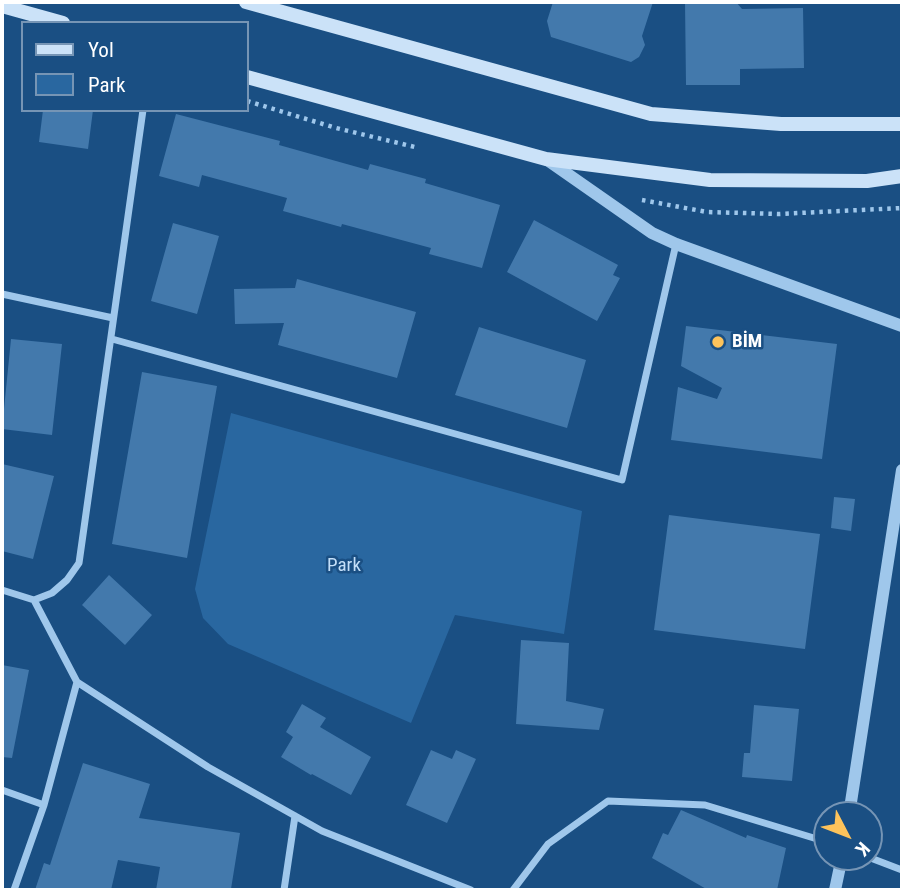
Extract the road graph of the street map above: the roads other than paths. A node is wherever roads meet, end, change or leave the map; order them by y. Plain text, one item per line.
1 (246, 2) edge
2 (2, 6) edge
3 (56, 21) edge
4 (248, 77) edge
5 (143, 112) edge
6 (902, 124) edge
7 (546, 159) junction
8 (902, 176) edge
9 (676, 244) junction
10 (2, 294) edge
11 (113, 318) junction
12 (902, 326) edge
13 (112, 339) junction
14 (902, 470) edge
15 (2, 590) edge
16 (34, 600) junction
17 (77, 682) junction
18 (2, 790) edge
19 (851, 801) edge
20 (44, 805) junction
21 (295, 816) junction
22 (813, 838) edge
23 (883, 863) edge
24 (902, 870) edge
25 (839, 871) edge
26 (14, 890) edge
27 (284, 890) edge
28 (471, 890) edge
29 (513, 890) edge
30 (835, 890) edge

1 - 6 main road
2 - 3 main road
4 - 7 main road
5 - 11 street
7 - 8 main road
7 - 9 street
9 - 12 street
9 - 13 street
10 - 11 street
11 - 13 street
13 - 16 street
14 - 19 street
15 - 16 street
16 - 17 street
17 - 20 street
17 - 21 street
18 - 20 street
20 - 26 street
21 - 27 street
21 - 28 street
22 - 29 street
23 - 24 street
25 - 30 street

